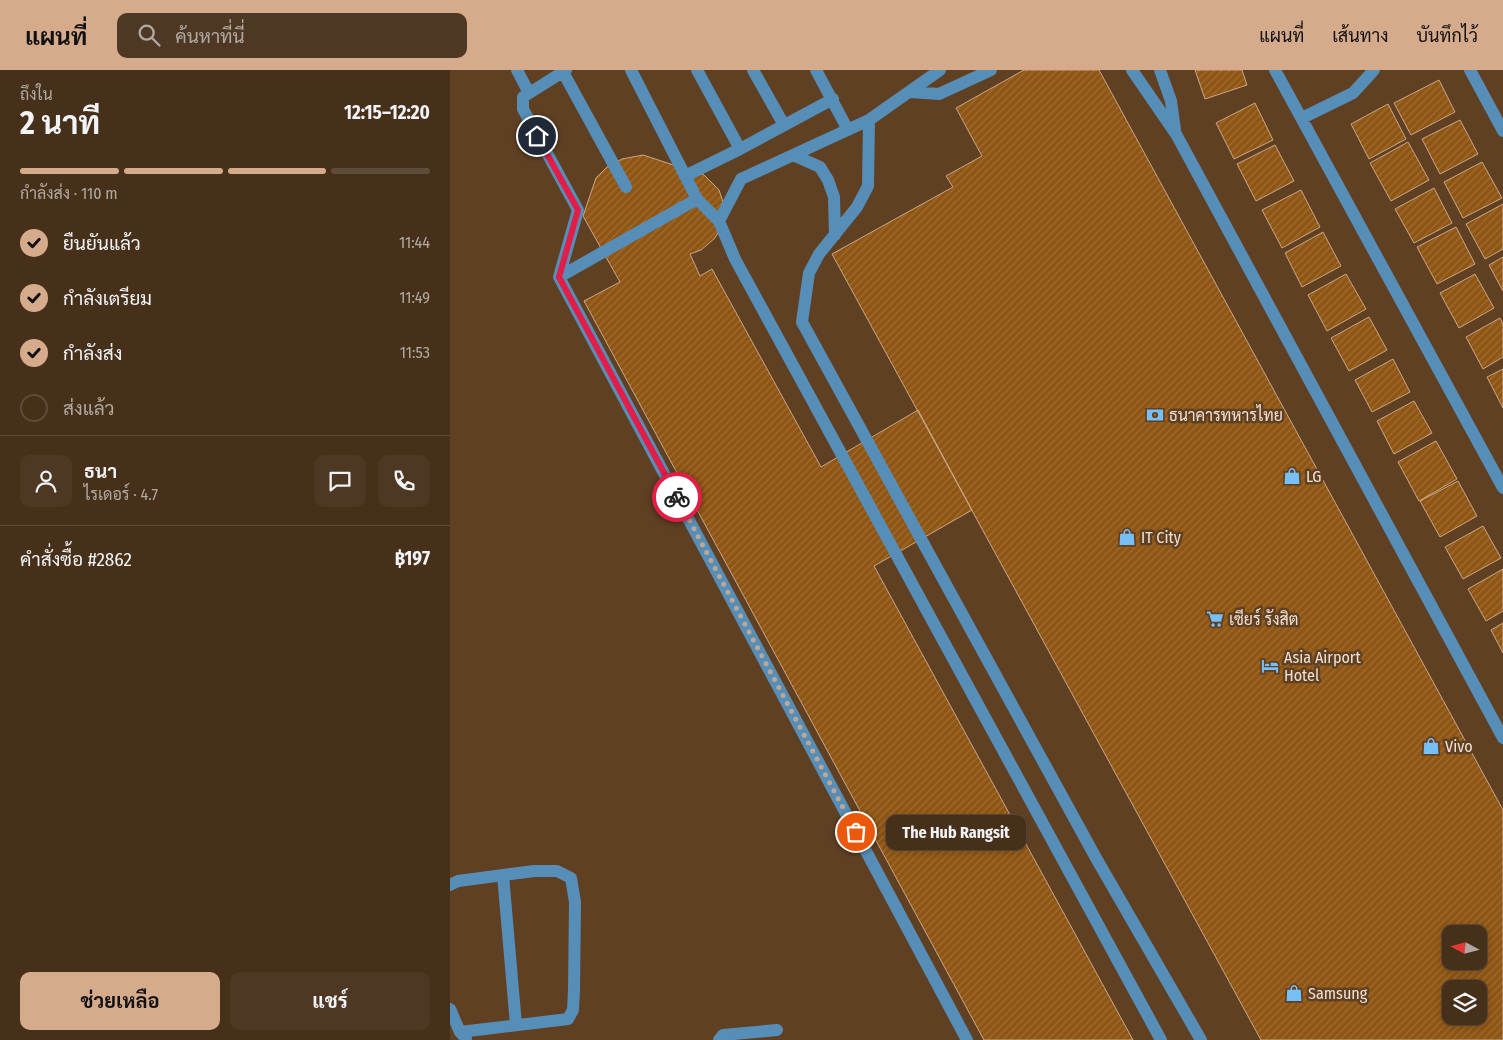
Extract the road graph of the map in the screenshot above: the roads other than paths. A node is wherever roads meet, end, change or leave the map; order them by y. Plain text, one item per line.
1 (516, 70) edge
2 (631, 70) edge
3 (696, 70) edge
4 (753, 70) edge
5 (816, 70) edge
6 (940, 70) edge
7 (991, 70) edge
8 (1132, 70) edge
9 (1160, 70) edge
10 (1275, 70) edge
11 (1374, 70) edge
12 (1470, 70) edge
13 (564, 71) edge
14 (910, 92) junction
15 (529, 93) junction
16 (833, 99) junction
17 (1302, 118) junction
18 (869, 120) junction
19 (784, 125) junction
20 (848, 130) junction
21 (1503, 131) edge
22 (1176, 134) junction
23 (740, 149) junction
24 (793, 155) junction
25 (685, 176) junction
26 (626, 188) dead end
27 (697, 199) junction
28 (719, 221) junction
29 (835, 235) junction
30 (559, 277) junction
31 (1503, 488) edge
32 (1503, 738) edge
33 (503, 875) junction
34 (450, 885) edge
35 (450, 1008) edge
36 (516, 1025) junction
37 (777, 1030) dead end
38 (464, 1036) edge
39 (719, 1040) edge
40 (967, 1040) edge
41 (1161, 1040) edge
42 (1201, 1040) edge

1 - 15 street
2 - 25 street
3 - 23 street
4 - 19 street
5 - 16 street
6 - 14 street
7 - 14 street
8 - 22 street
9 - 22 street
10 - 17 street
11 - 17 street
12 - 21 street
13 - 15 street
13 - 26 street
14 - 18 street
15 - 30 street
16 - 19 street
16 - 20 street
17 - 31 street
18 - 20 street
18 - 29 street
19 - 23 street
20 - 24 street
22 - 32 street
23 - 25 street
24 - 28 street
24 - 29 street
25 - 27 street
27 - 28 street
27 - 30 street
28 - 41 street
29 - 42 street
30 - 40 street
33 - 34 street
33 - 36 street
33 - 36 street
35 - 38 street
36 - 38 street
37 - 39 street

